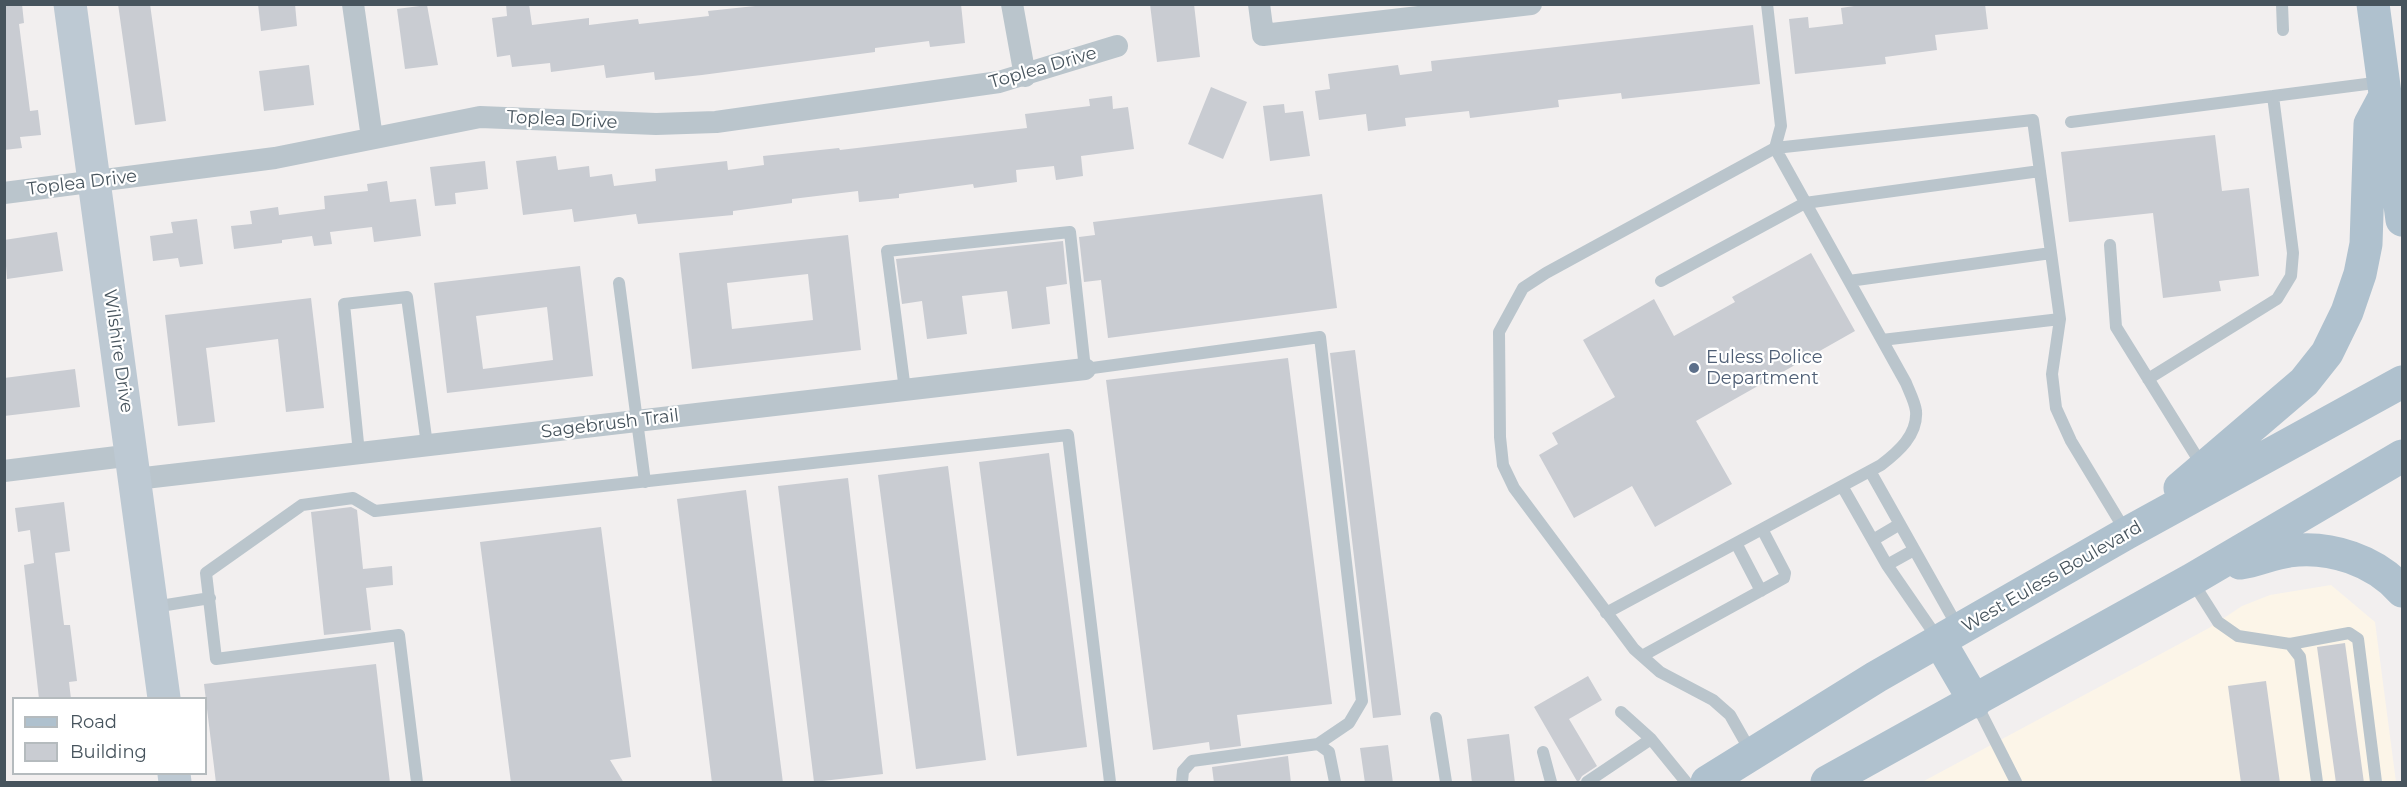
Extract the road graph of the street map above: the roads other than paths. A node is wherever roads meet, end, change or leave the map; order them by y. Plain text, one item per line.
1 (70, 4) edge
2 (353, 4) edge
3 (1012, 4) edge
4 (1259, 4) edge
5 (1767, 4) edge
6 (2282, 4) edge
7 (2373, 4) edge
8 (1522, 5) edge
9 (2283, 30) dead end
10 (1117, 46) dead end
11 (1025, 76) junction
12 (2387, 85) edge
13 (2273, 96) junction
14 (2071, 122) dead end
15 (372, 138) junction
16 (1775, 148) junction
17 (2040, 171) junction
18 (95, 182) junction
19 (4, 193) edge
20 (1805, 203) junction
21 (2403, 220) edge
22 (2110, 245) dead end
23 (2051, 253) junction
24 (1849, 280) junction
25 (1661, 281) dead end
26 (619, 284) dead end
27 (2060, 319) junction
28 (1882, 340) junction
29 (1085, 369) junction
30 (2148, 379) junction
31 (2403, 382) edge
32 (905, 390) junction
33 (636, 421) junction
34 (427, 445) junction
35 (359, 453) junction
36 (2403, 456) edge
37 (134, 467) junction
38 (2204, 468) junction
39 (4, 471) edge
40 (1870, 471) junction
41 (645, 482) junction
42 (1842, 486) junction
43 (1900, 524) junction
44 (1762, 529) junction
45 (2127, 533) junction
46 (1873, 540) junction
47 (1736, 543) junction
48 (1914, 550) junction
49 (1887, 566) junction
50 (2204, 572) junction
51 (1761, 591) junction
52 (2403, 591) edge
53 (210, 598) junction
54 (152, 607) junction
55 (1606, 613) junction
56 (1950, 636) junction
57 (2290, 644) junction
58 (1642, 656) junction
59 (164, 697) edge
60 (1975, 702) junction
61 (1621, 712) dead end
62 (1436, 718) dead end
63 (1651, 740) junction
64 (1318, 744) junction
65 (1543, 752) dead end
66 (1752, 754) junction
67 (417, 783) edge
68 (1110, 783) edge
69 (1182, 783) edge
70 (1335, 783) edge
71 (1446, 783) edge
72 (1551, 783) edge
73 (1587, 783) edge
74 (1686, 783) edge
75 (1707, 783) edge
76 (1827, 783) edge
77 (2016, 783) edge
78 (2317, 783) edge
79 (2376, 783) edge

1 - 18 street, Wilshire Drive
2 - 15 street
3 - 11 street
4 - 8 street
5 - 16 lane
6 - 9 lane
7 - 12 main road
10 - 11 street, Toplea Drive
11 - 15 street, Toplea Drive
12 - 13 lane
12 - 21 main road
12 - 38 main road
13 - 14 lane
13 - 30 lane
15 - 18 street, Toplea Drive
16 - 17 lane
16 - 20 lane
16 - 55 lane
17 - 20 lane
17 - 23 lane
18 - 19 street, Toplea Drive
18 - 37 street, Wilshire Drive
20 - 24 lane
20 - 25 lane
22 - 30 lane
23 - 24 lane
23 - 27 lane
24 - 28 lane
26 - 33 lane
27 - 28 lane
27 - 45 lane
28 - 40 lane
29 - 32 street, Sagebrush Trail
29 - 32 lane
29 - 64 lane
30 - 38 lane
31 - 45 main road, West Euless Boulevard
32 - 33 street, Sagebrush Trail
33 - 34 street, Sagebrush Trail
33 - 41 lane
34 - 35 street, Sagebrush Trail
34 - 35 lane
35 - 37 street, Sagebrush Trail
36 - 50 main road
37 - 39 street, Sagebrush Trail
37 - 54 street, Wilshire Drive
38 - 45 main road
40 - 42 lane
40 - 43 lane
41 - 53 lane
41 - 68 lane
42 - 44 lane
42 - 46 lane
43 - 46 lane
43 - 48 lane
44 - 47 lane
44 - 51 lane
45 - 56 main road, West Euless Boulevard
46 - 49 lane
47 - 51 lane
47 - 55 lane
48 - 49 lane
48 - 56 lane
49 - 56 lane
50 - 52 main road
50 - 57 lane
50 - 60 main road
51 - 58 lane
53 - 54 lane
53 - 67 lane
54 - 59 street, Wilshire Drive
55 - 58 lane
56 - 60 main road
56 - 66 main road, West Euless Boulevard
57 - 78 lane
57 - 79 lane
58 - 66 lane
60 - 76 main road
60 - 77 lane
61 - 63 lane
62 - 71 lane
63 - 73 lane
63 - 74 lane
64 - 69 lane
64 - 70 lane
65 - 72 lane
66 - 75 main road, West Euless Boulevard

